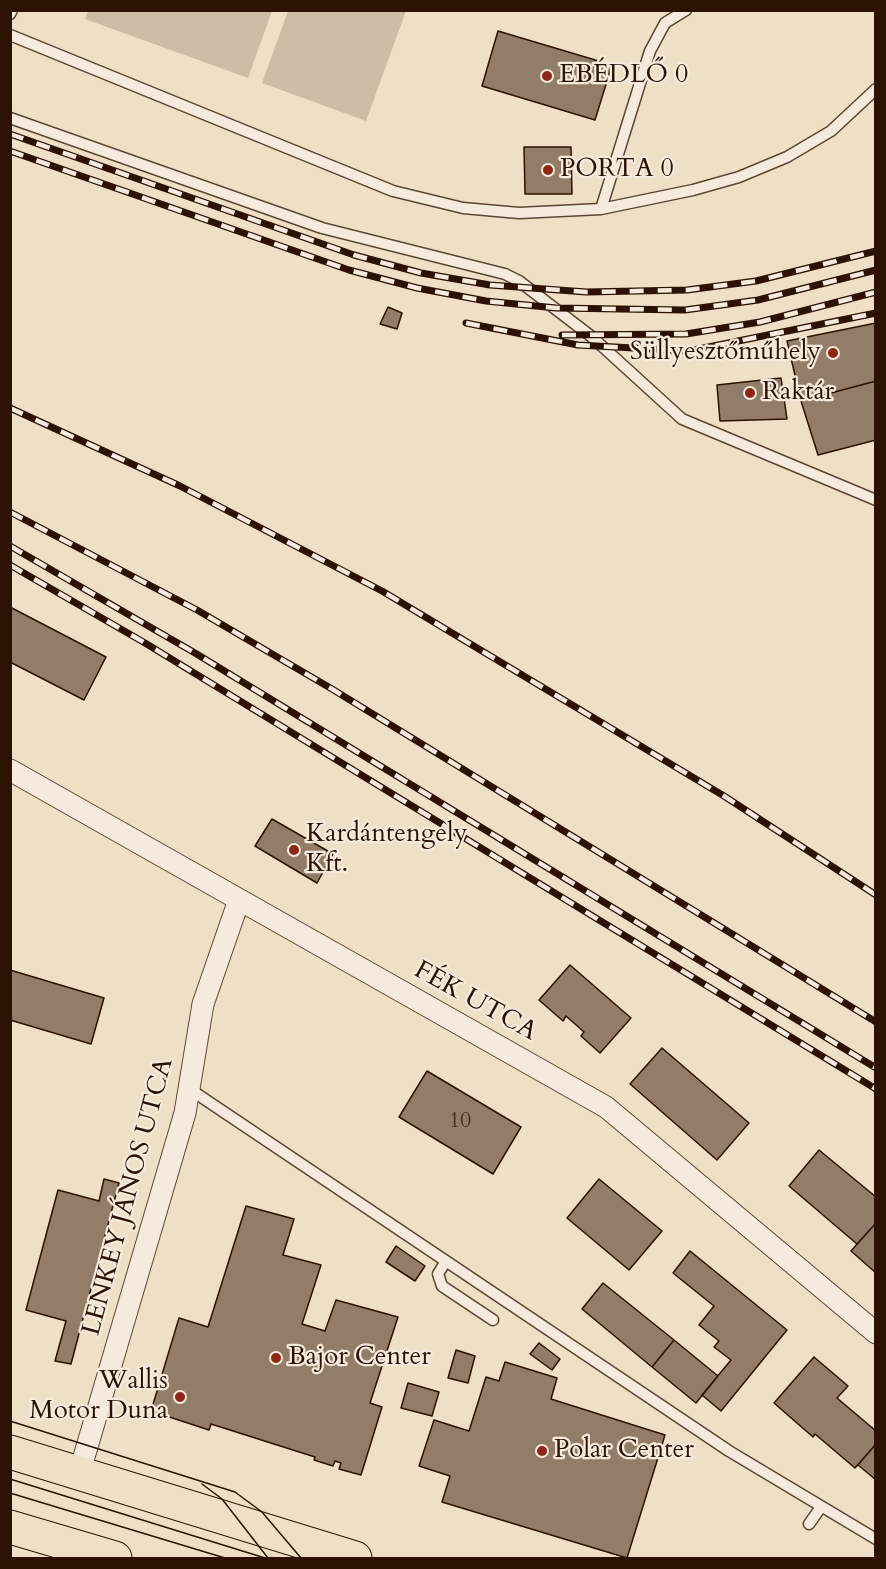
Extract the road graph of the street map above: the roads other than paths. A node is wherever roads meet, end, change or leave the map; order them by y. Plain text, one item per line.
1 (686, 10) edge
2 (10, 35) edge
3 (876, 89) edge
4 (10, 118) edge
5 (601, 208) junction
6 (876, 500) edge
7 (10, 771) edge
8 (239, 900) junction
9 (190, 1090) junction
10 (446, 1261) junction
11 (493, 1320) dead end
12 (876, 1333) edge
13 (10, 1452) edge
14 (79, 1474) junction
15 (821, 1507) junction
16 (809, 1524) dead end
17 (10, 1527) edge
18 (876, 1539) edge
19 (115, 1558) edge
20 (355, 1558) edge

1 - 5 lane
2 - 5 lane
3 - 5 lane
4 - 6 lane
7 - 8 street, FÉK UTCA
8 - 9 street, LENKEY JÁNOS UTCA
8 - 12 street, FÉK UTCA
9 - 10 lane
9 - 14 street, LENKEY JÁNOS UTCA
10 - 11 lane
10 - 15 lane
13 - 14 main road
14 - 20 main road
15 - 16 lane
15 - 18 lane
17 - 19 main road

